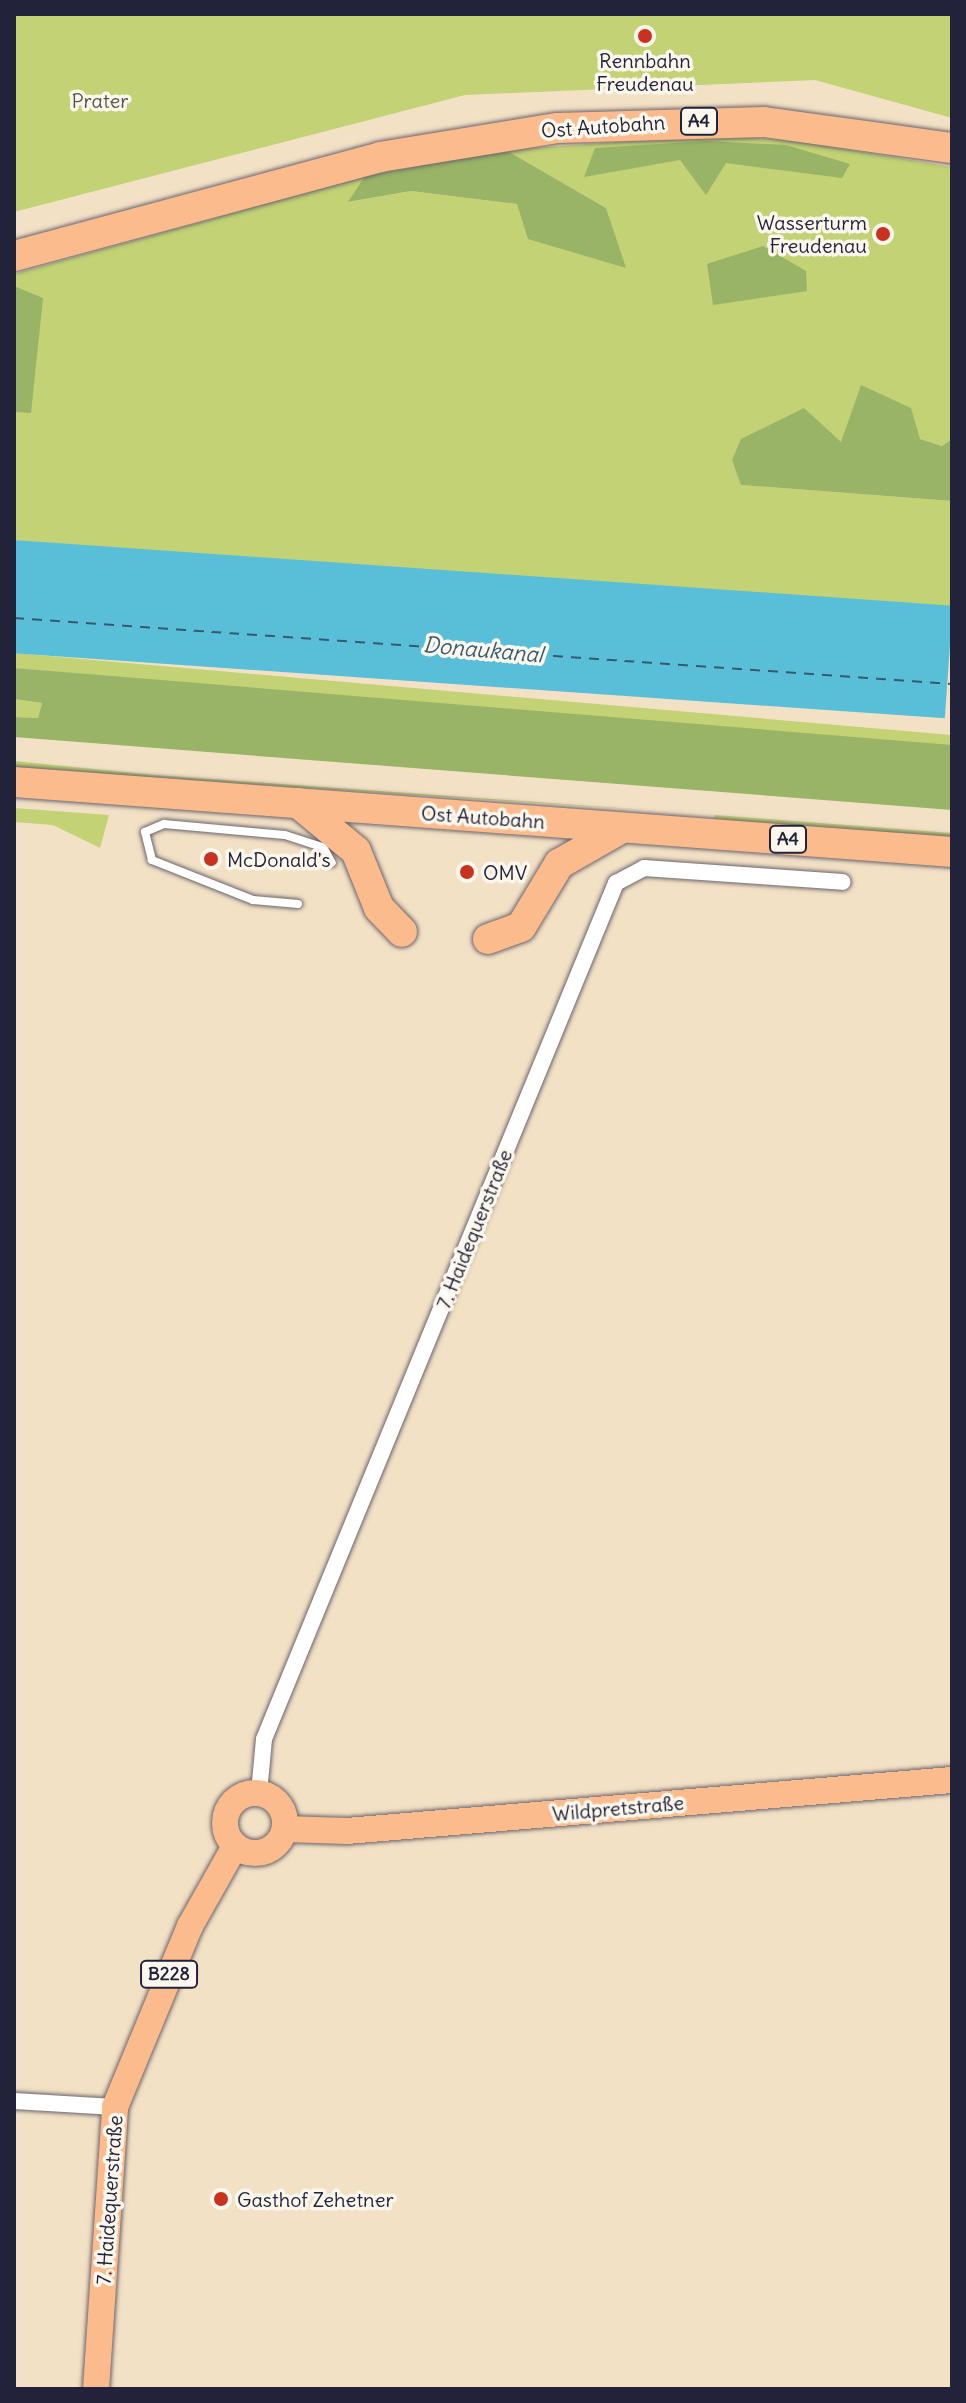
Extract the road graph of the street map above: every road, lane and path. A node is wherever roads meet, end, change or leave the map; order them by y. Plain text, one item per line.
1 (952, 148) edge
2 (14, 256) edge
3 (14, 782) edge
4 (298, 803) junction
5 (624, 827) junction
6 (952, 852) edge
7 (332, 863) dead end
8 (843, 882) dead end
9 (298, 904) dead end
10 (402, 932) dead end
11 (488, 939) dead end
12 (952, 1780) edge
13 (259, 1793) junction
14 (285, 1829) junction
15 (235, 1846) junction
16 (14, 2101) edge
17 (115, 2107) junction
18 (96, 2389) edge

1 - 2 highway, Ost Autobahn / A4
3 - 4 highway, Ost Autobahn / A4
4 - 5 highway, Ost Autobahn / A4
4 - 10 highway
5 - 6 highway, Ost Autobahn / A4
5 - 11 highway
7 - 9 lane
8 - 13 street, 7. Haidequerstraße
12 - 14 main road, Wildpretstraße
13 - 14 main road
13 - 15 main road
14 - 15 main road
15 - 17 main road, 7. Haidequerstraße / B228
16 - 17 street
17 - 18 main road, 7. Haidequerstraße / B228

